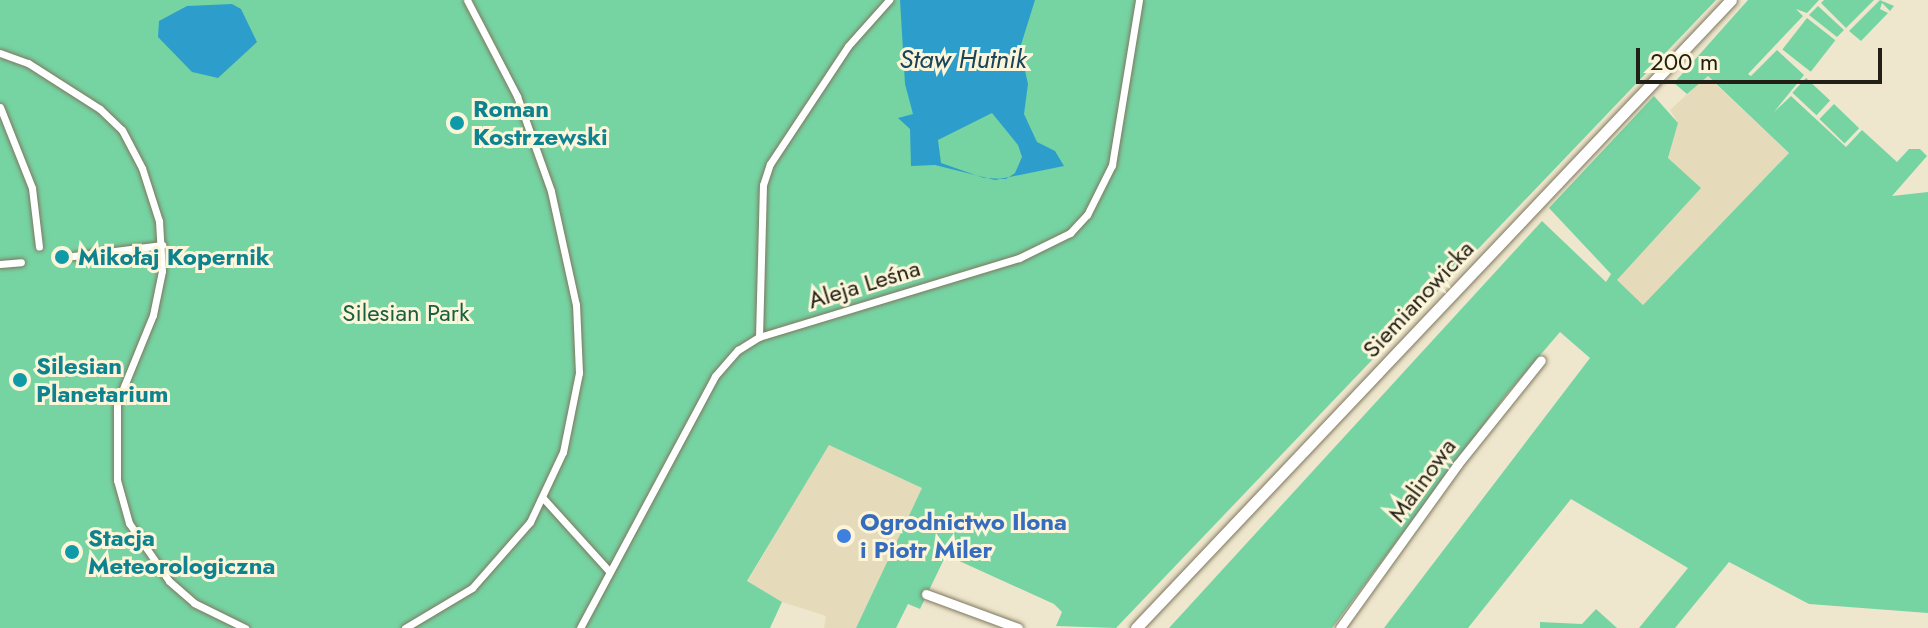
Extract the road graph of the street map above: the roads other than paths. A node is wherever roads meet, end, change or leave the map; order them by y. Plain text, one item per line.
1 (467, 0) edge
2 (1139, 0) edge
3 (1731, 0) edge
4 (887, 1) edge
5 (0, 53) edge
6 (0, 107) edge
7 (162, 245) junction
8 (39, 247) dead end
9 (80, 255) dead end
10 (21, 262) dead end
11 (0, 264) edge
12 (759, 337) junction
13 (1541, 360) dead end
14 (543, 498) junction
15 (609, 571) junction
16 (926, 594) dead end
17 (245, 628) edge
18 (405, 628) edge
19 (580, 628) edge
20 (1018, 628) edge
21 (1136, 628) edge
22 (1340, 628) edge

1 - 14 street
2 - 12 street, Aleja Leśna
3 - 21 street, Siemianowicka
4 - 12 street
5 - 7 street
6 - 8 street
7 - 9 street
7 - 17 street
10 - 11 street
12 - 15 street, Aleja Leśna
13 - 22 street, Malinowa
14 - 15 street
14 - 18 street
15 - 19 street, Aleja Leśna
16 - 20 street

